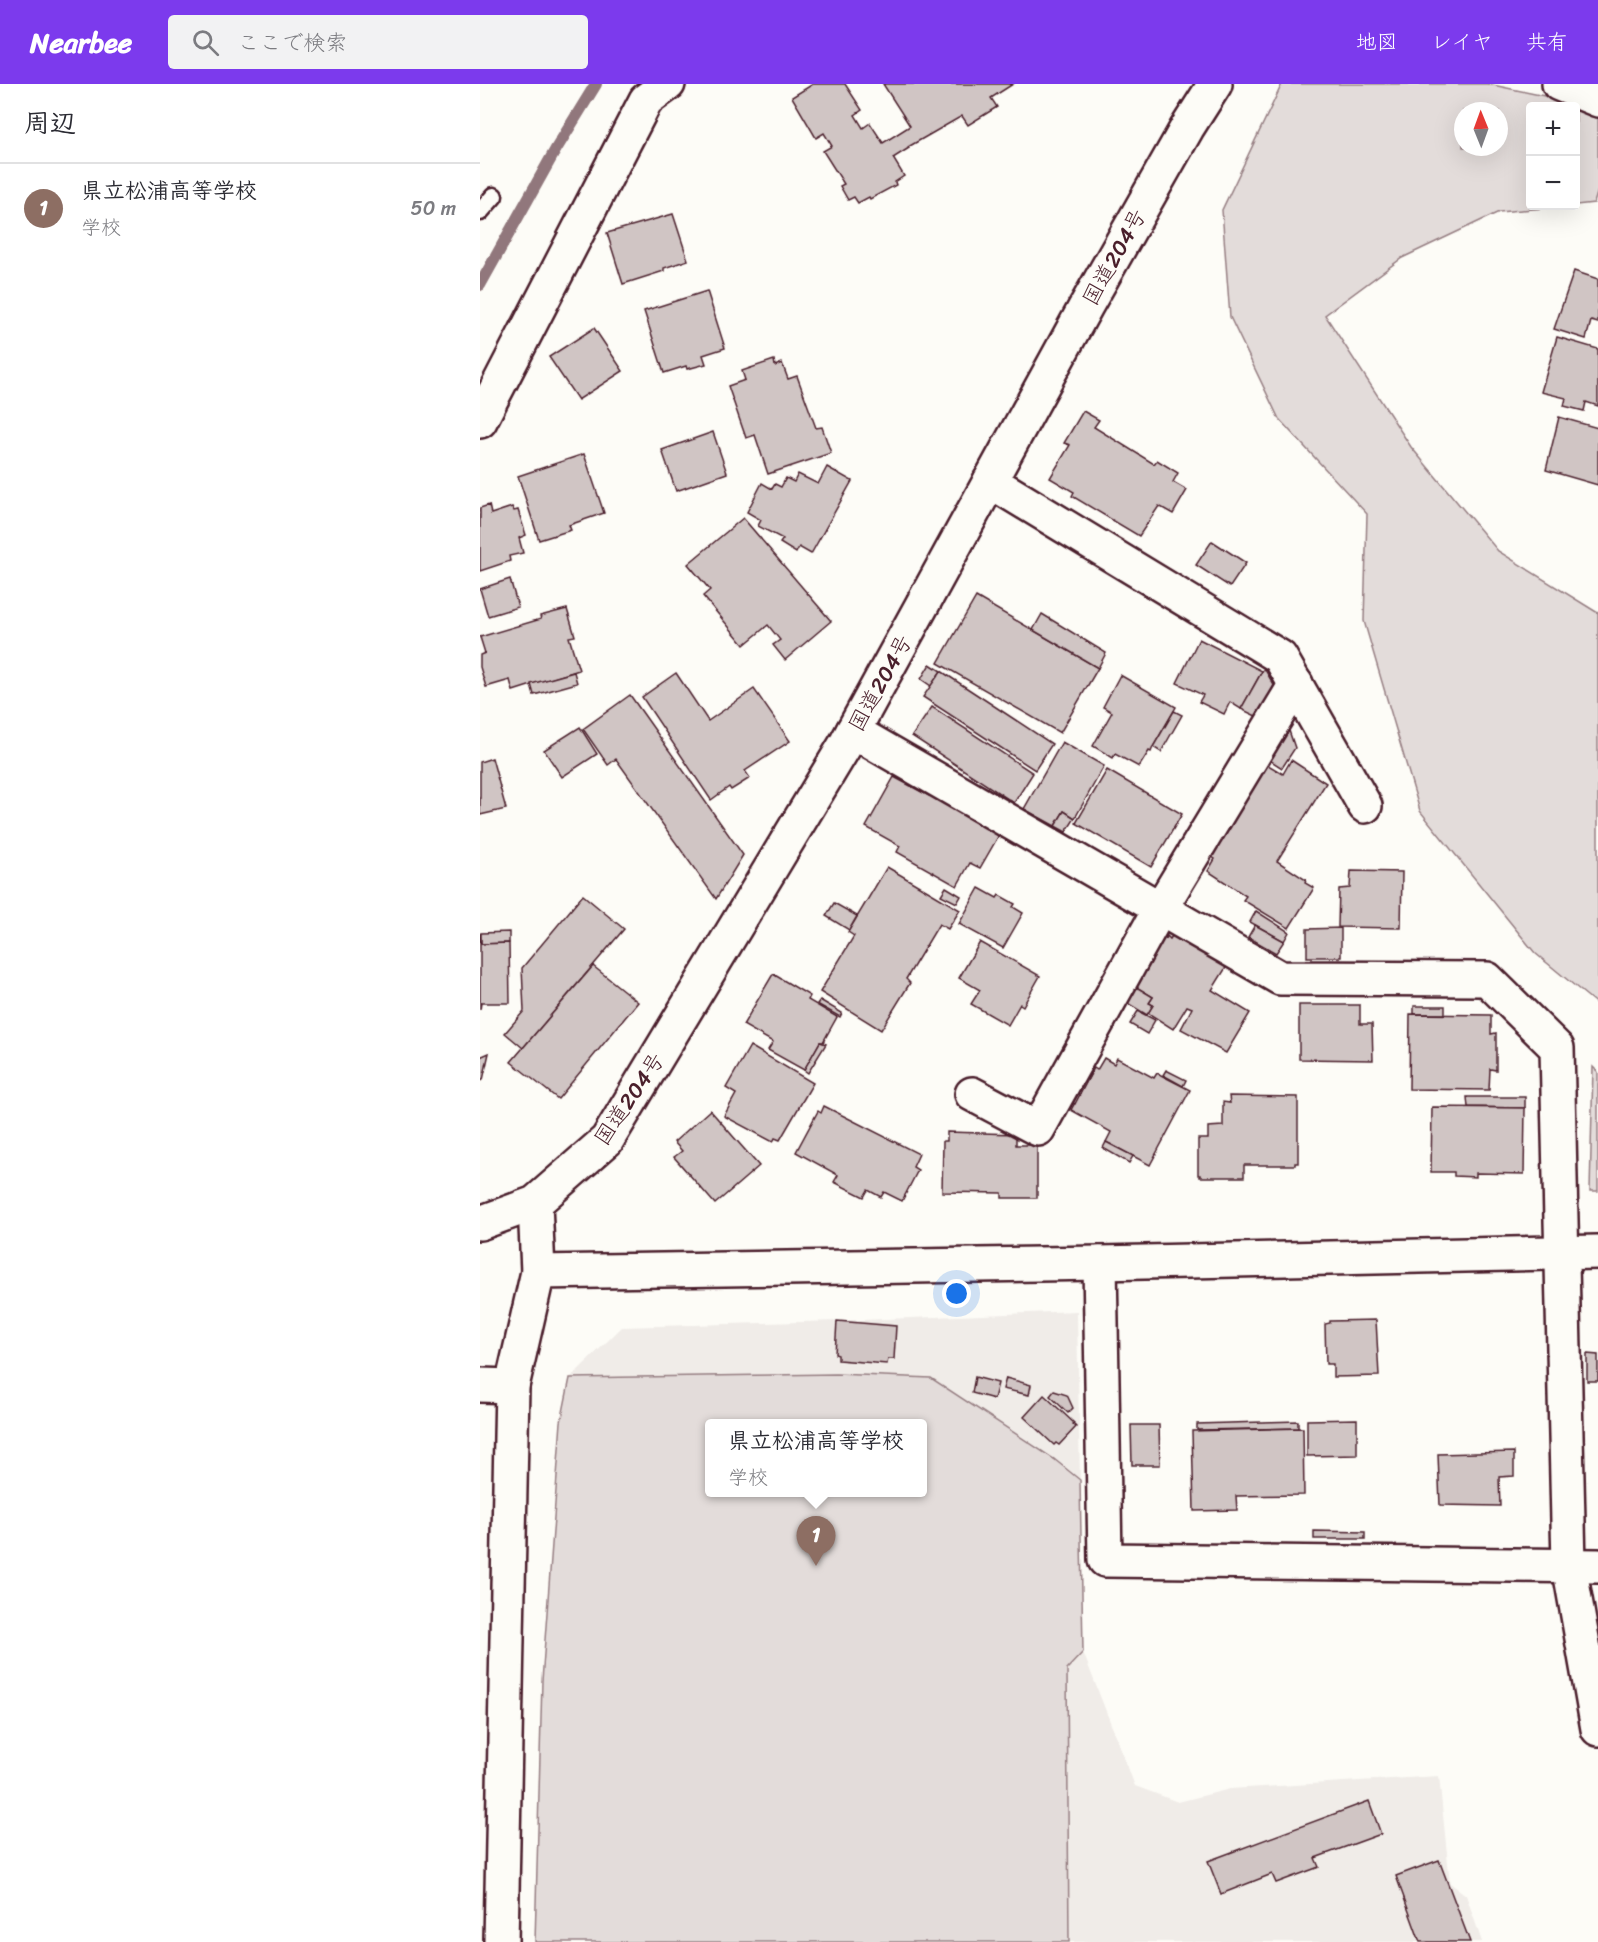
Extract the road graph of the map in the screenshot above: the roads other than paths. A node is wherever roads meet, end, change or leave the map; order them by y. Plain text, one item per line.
1 (668, 84) edge
2 (1215, 84) edge
3 (1560, 84) edge
4 (1598, 100) edge
5 (494, 196) dead end
6 (480, 212) edge
7 (480, 421) edge
8 (990, 481) junction
9 (1296, 684) junction
10 (853, 731) junction
11 (1365, 806) dead end
12 (1160, 909) junction
13 (972, 1094) dead end
14 (535, 1203) junction
15 (480, 1222) edge
16 (1598, 1252) edge
17 (1561, 1253) junction
18 (1100, 1263) junction
19 (538, 1272) junction
20 (480, 1385) edge
21 (512, 1386) junction
22 (1584, 1566) edge
23 (1598, 1729) edge
24 (501, 1942) edge

1 - 7 main road
2 - 8 main road, 国道204号
3 - 4 main road
5 - 6 lane
8 - 9 main road
8 - 10 main road, 国道204号
9 - 11 main road
9 - 12 main road
10 - 12 main road
10 - 14 main road, 国道204号
12 - 13 main road
12 - 17 main road
14 - 15 main road, 国道204号
14 - 19 main road
16 - 17 main road
17 - 18 main road
17 - 22 main road
18 - 19 main road
18 - 22 main road
19 - 21 main road
20 - 21 main road
21 - 24 main road
22 - 23 main road

